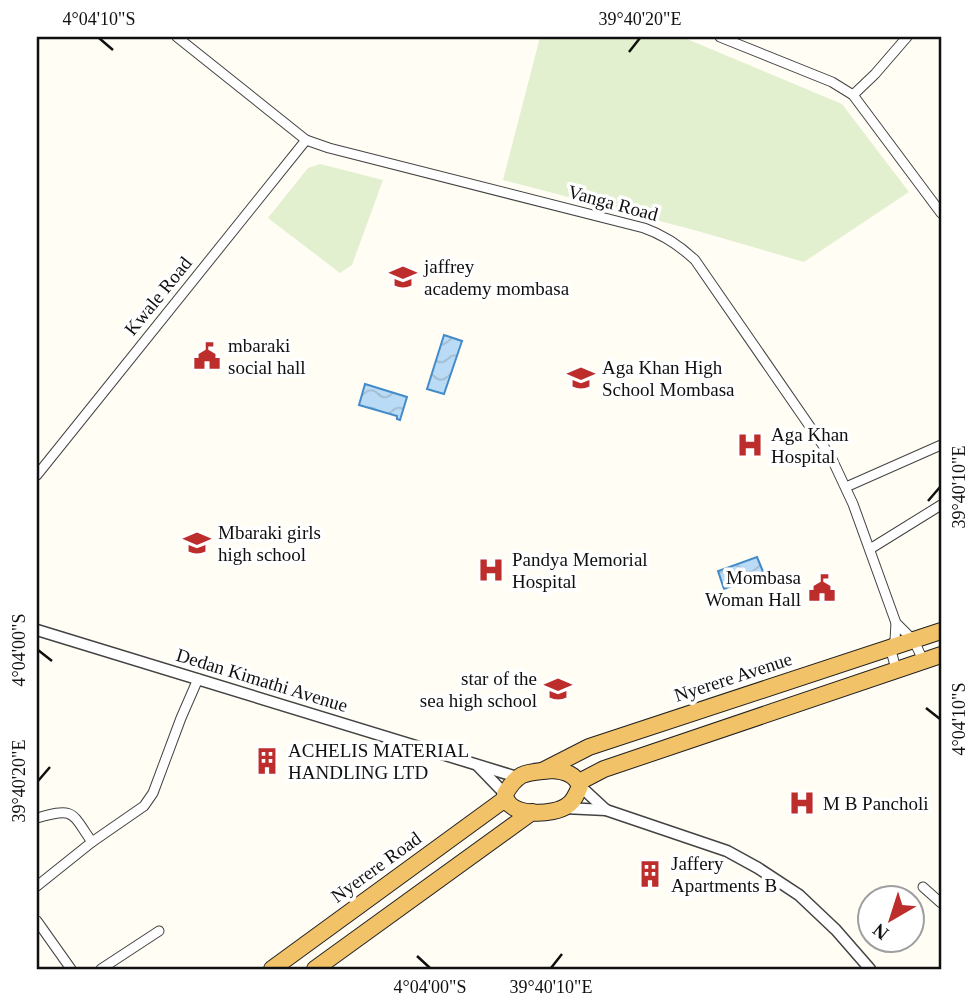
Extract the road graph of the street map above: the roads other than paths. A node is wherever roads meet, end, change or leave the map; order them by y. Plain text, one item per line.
1 (177, 37) edge
2 (720, 37) edge
3 (907, 37) edge
4 (853, 96) junction
5 (306, 140) junction
6 (941, 213) edge
7 (941, 445) edge
8 (37, 475) edge
9 (846, 487) junction
10 (941, 505) edge
11 (870, 549) junction
12 (896, 623) junction
13 (37, 630) edge
14 (941, 631) edge
15 (914, 640) junction
16 (890, 647) junction
17 (941, 655) edge
18 (923, 660) junction
19 (843, 663) junction
20 (896, 669) junction
21 (198, 679) junction
22 (850, 685) junction
23 (705, 708) junction
24 (715, 731) junction
25 (476, 764) junction
26 (542, 771) junction
27 (517, 776) junction
28 (579, 784) junction
29 (505, 796) junction
30 (563, 808) junction
31 (606, 810) junction
32 (532, 812) junction
33 (37, 818) edge
34 (92, 842) junction
35 (37, 886) edge
36 (926, 890) edge
37 (941, 903) edge
38 (37, 922) edge
39 (329, 928) junction
40 (159, 932) dead end
41 (305, 945) junction
42 (343, 949) junction
43 (65, 965) edge
44 (317, 968) edge
45 (101, 969) edge
46 (272, 969) edge
47 (870, 969) edge

1 - 5 street, Vanga Road
2 - 4 street
3 - 4 street
4 - 6 street
5 - 8 street, Kwale Road
5 - 9 street, Vanga Road
7 - 9 street
9 - 11 street, Vanga Road
10 - 11 street
11 - 12 street, Vanga Road
12 - 15 street, Vanga Road
12 - 16 street
13 - 21 street, Dedan Kimathi Avenue
14 - 15 highway, Nyerere Avenue
15 - 16 highway, Nyerere Avenue
15 - 18 street, Vanga Road
16 - 19 highway, Nyerere Avenue
16 - 20 street
17 - 18 highway
18 - 20 highway
19 - 22 highway
19 - 23 highway, Nyerere Avenue
20 - 22 highway
21 - 25 street, Dedan Kimathi Avenue
21 - 34 street
22 - 24 highway
23 - 24 highway
23 - 26 highway, Nyerere Avenue
24 - 28 highway
25 - 27 street, Dedan Kimathi Avenue
25 - 29 street, Dedan Kimathi Avenue
26 - 27 highway
26 - 28 highway
27 - 29 highway
28 - 30 highway
28 - 31 street
29 - 32 highway
29 - 39 highway, Nyerere Road
30 - 31 street
30 - 32 highway
31 - 47 street
32 - 42 highway
33 - 34 street
34 - 35 street
36 - 37 street
38 - 43 street
39 - 41 highway, Nyerere Road
39 - 42 highway
40 - 45 street
41 - 44 highway
41 - 46 highway, Nyerere Road
42 - 44 highway

